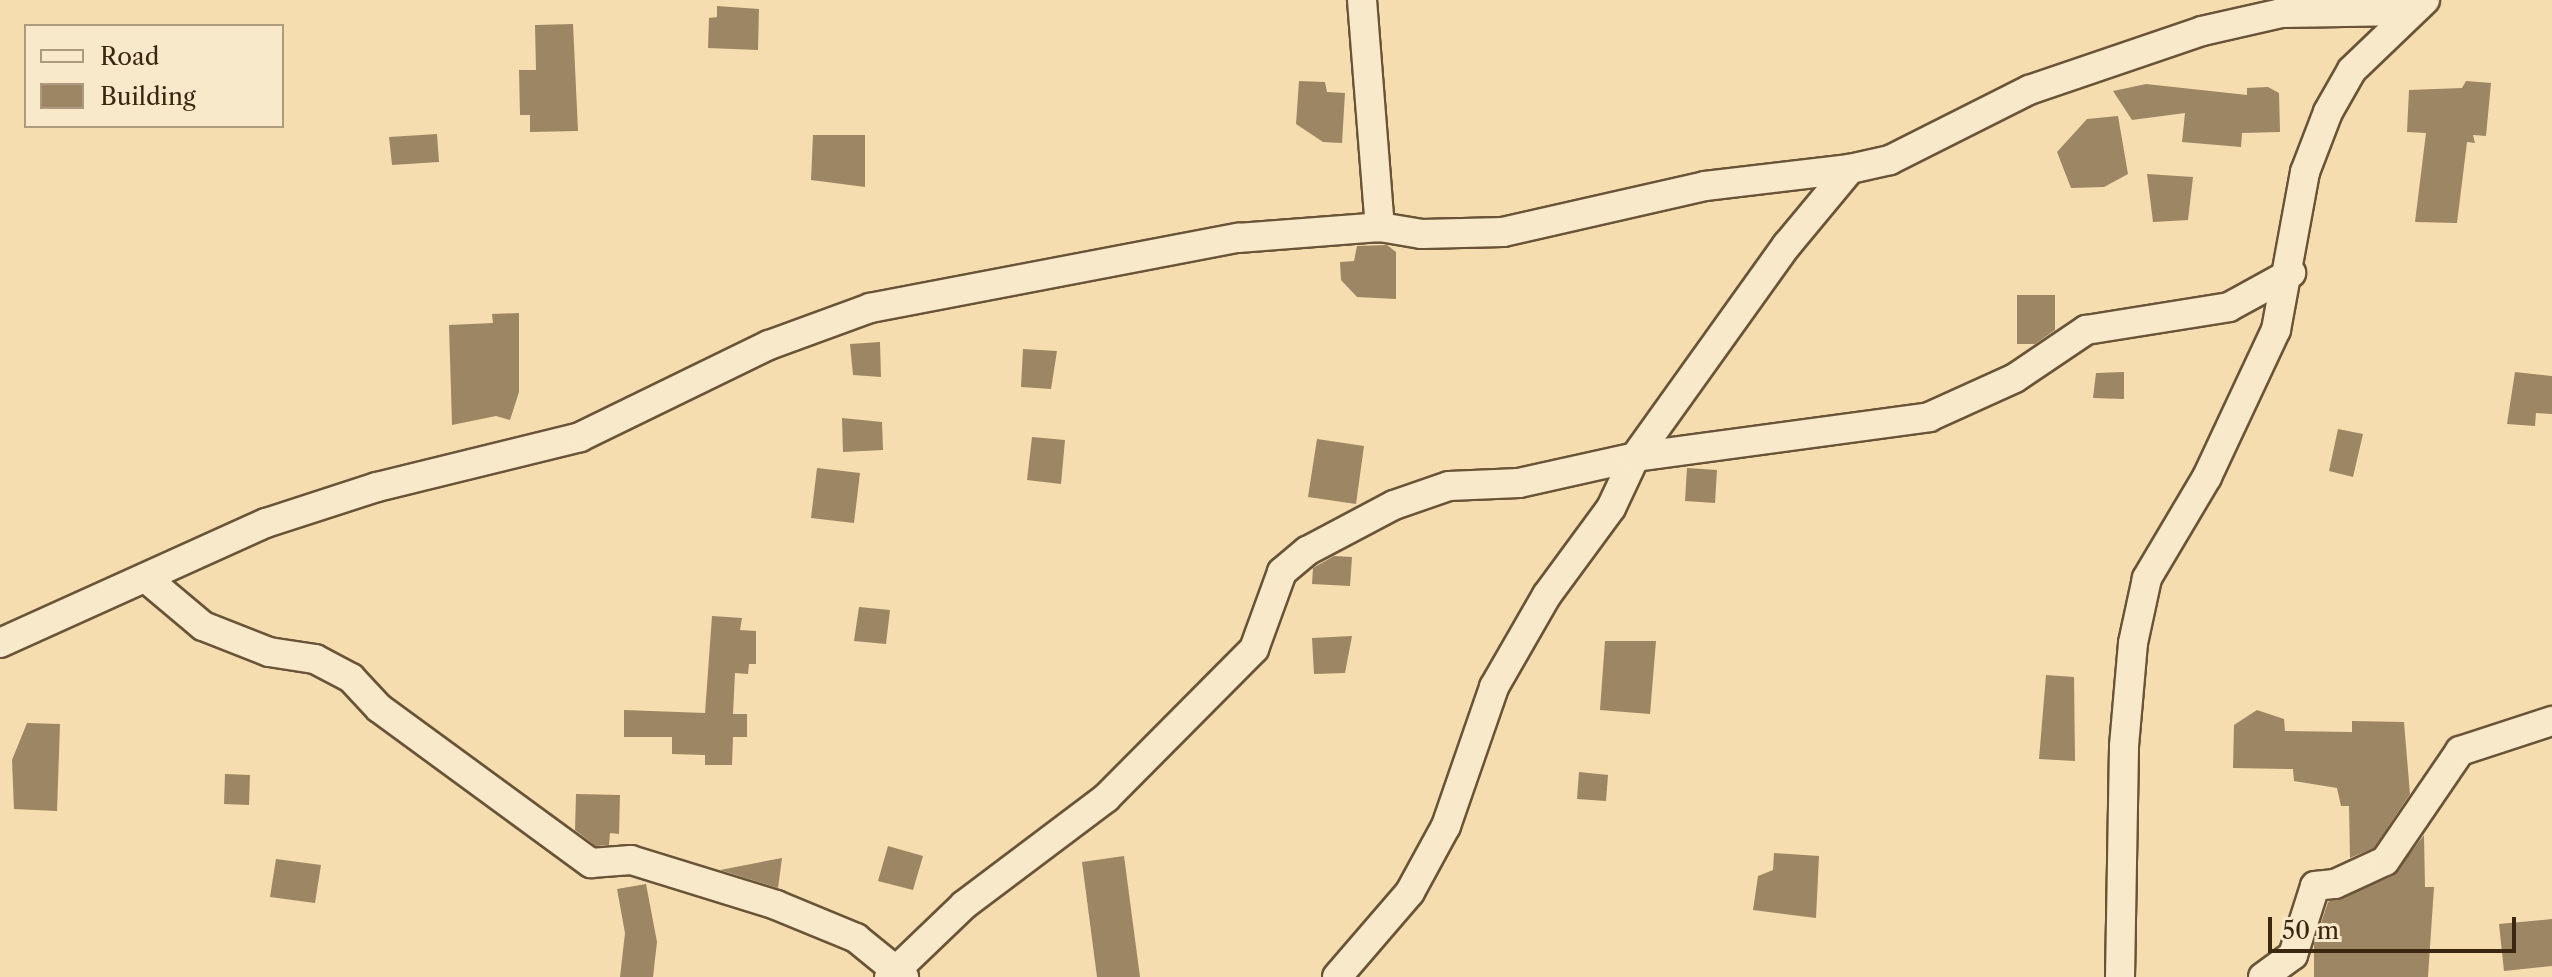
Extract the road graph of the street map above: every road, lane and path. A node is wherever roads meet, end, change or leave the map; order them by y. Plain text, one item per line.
1 (1362, 0) edge
2 (2417, 6) edge
3 (1850, 169) junction
4 (1380, 227) junction
5 (2291, 273) junction
6 (1635, 457) junction
7 (147, 579) junction
8 (0, 643) edge
9 (2552, 721) edge
10 (2117, 938) junction
11 (896, 975) edge
12 (1337, 977) edge
13 (2100, 977) edge
14 (2120, 977) edge
15 (2263, 977) edge

1 - 4 street
2 - 3 street
2 - 5 street
3 - 4 street
3 - 6 street
4 - 7 street
5 - 6 street
5 - 10 street
6 - 11 street
6 - 12 street
7 - 8 street
7 - 11 street
9 - 15 street
10 - 13 street
10 - 14 street

